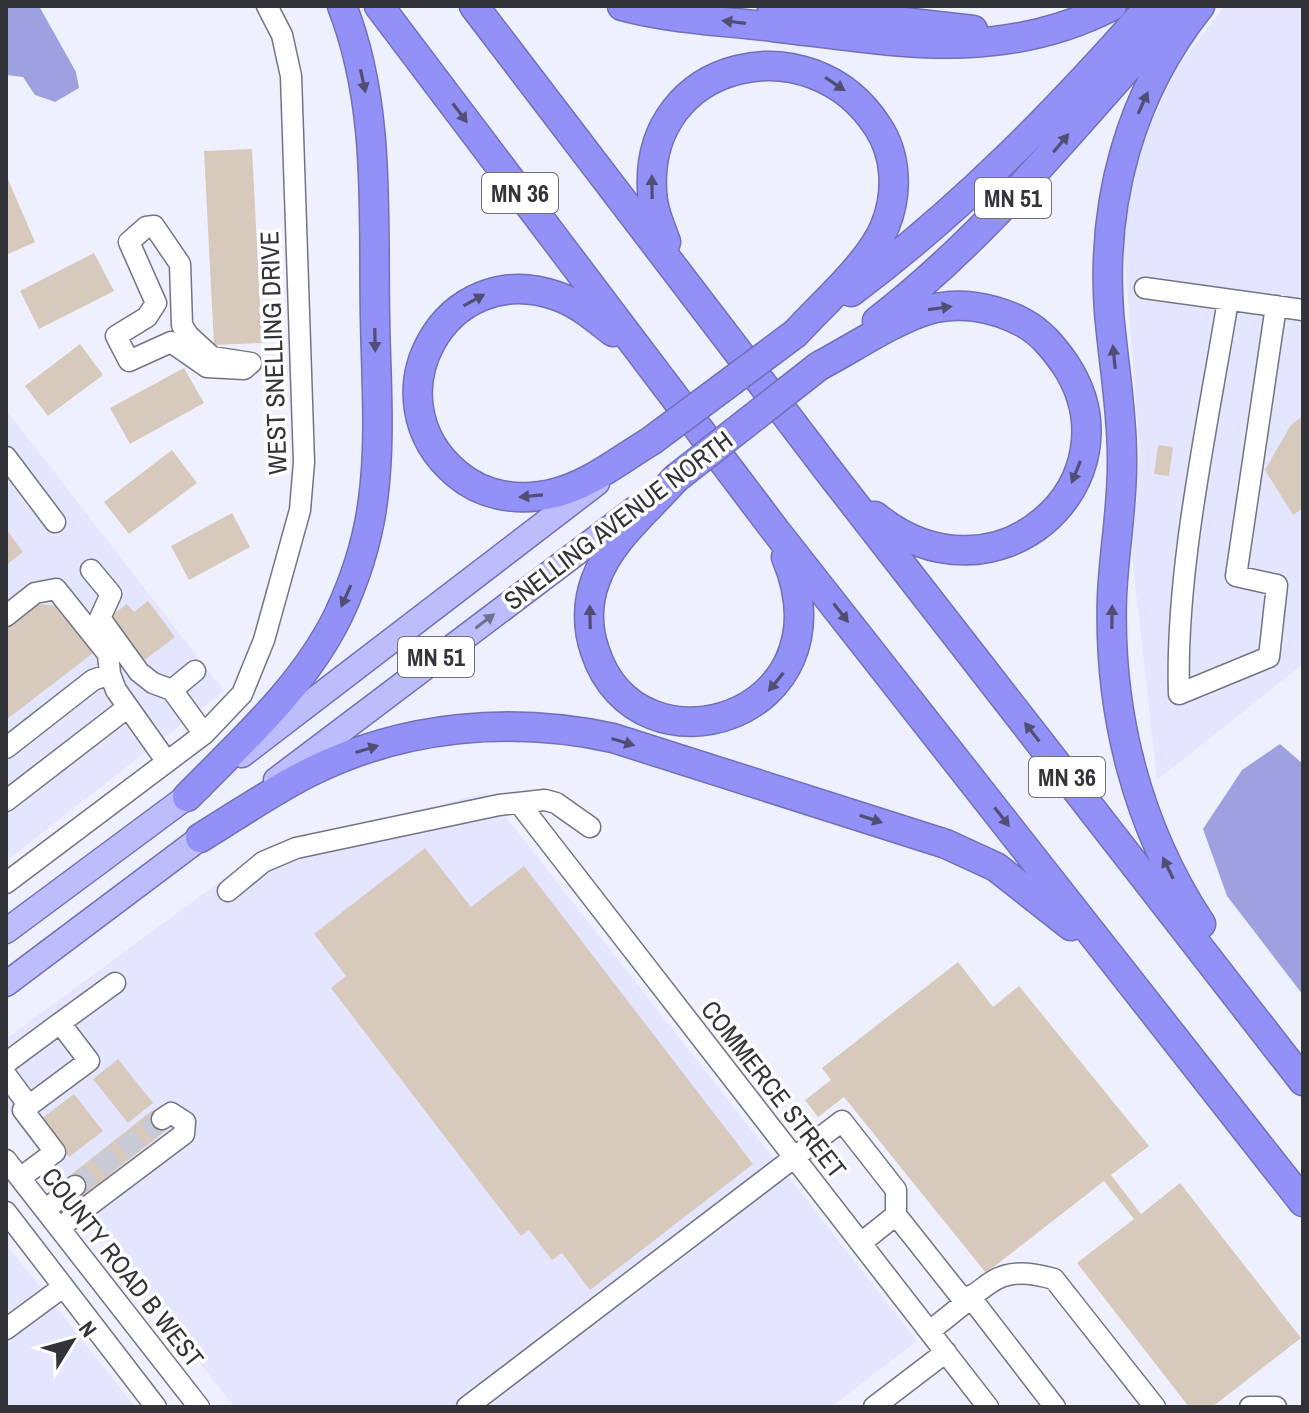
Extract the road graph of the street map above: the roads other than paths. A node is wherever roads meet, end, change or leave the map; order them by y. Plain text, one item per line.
1 (267, 6) edge
2 (342, 6) edge
3 (379, 6) edge
4 (474, 6) edge
5 (622, 6) edge
6 (759, 6) edge
7 (1112, 6) edge
8 (1150, 6) edge
9 (1184, 6) edge
10 (1200, 6) edge
11 (1029, 37) junction
12 (673, 262) junction
13 (1145, 288) dead end
14 (1228, 300) junction
15 (1276, 306) junction
16 (1303, 310) edge
17 (796, 333) junction
18 (251, 363) joint
19 (819, 366) junction
20 (660, 379) junction
21 (651, 441) junction
22 (8, 465) edge
23 (831, 474) junction
24 (675, 479) junction
25 (55, 522) dead end
26 (775, 530) junction
27 (91, 570) dead end
28 (6, 616) edge
29 (113, 657) junction
30 (195, 671) dead end
31 (172, 690) junction
32 (128, 707) junction
33 (204, 734) junction
34 (6, 748) edge
35 (167, 762) junction
36 (187, 797) junction
37 (6, 801) edge
38 (519, 803) junction
39 (590, 827) dead end
40 (200, 838) junction
41 (6, 883) edge
42 (228, 891) dead end
43 (6, 931) edge
44 (115, 983) dead end
45 (6, 984) edge
46 (60, 1023) junction
47 (1180, 1043) junction
48 (6, 1063) edge
49 (1303, 1073) edge
50 (6, 1075) edge
51 (1303, 1081) edge
52 (29, 1106) junction
53 (162, 1119) dead end
54 (795, 1158) junction
55 (6, 1160) edge
56 (20, 1178) junction
57 (75, 1186) tunnel mouth
58 (1303, 1202) edge
59 (45, 1210) junction
60 (6, 1212) edge
61 (896, 1215) junction
62 (59, 1228) junction
63 (861, 1243) junction
64 (63, 1287) junction
65 (971, 1298) junction
66 (6, 1329) edge
67 (930, 1331) junction
68 (946, 1352) junction
69 (156, 1407) edge
70 (199, 1407) edge
71 (467, 1407) edge
72 (874, 1407) edge
73 (988, 1407) edge
74 (1055, 1407) edge
75 (1155, 1407) edge
76 (1250, 1407) edge
77 (1276, 1407) edge

1 - 33 street, WEST SNELLING DRIVE
2 -> 36 highway
3 -> 20 highway, MN 36
4 - 12 highway, MN 36
11 -> 5 highway
6 - 11 highway
7 - 11 highway
8 - 17 highway, SNELLING AVENUE NORTH / MN 51
19 -> 9 highway, SNELLING AVENUE NORTH / MN 51
49 -> 10 highway
12 -> 17 highway
12 - 23 highway, MN 36
13 - 14 street
14 - 15 street
14 - 15 street
15 - 16 street
17 - 21 highway, SNELLING AVENUE NORTH / MN 51, bridge
18 - 18 street
19 -> 23 highway
19 - 24 highway, SNELLING AVENUE NORTH / MN 51, bridge
21 -> 20 highway
20 - 26 highway, MN 36
21 - 36 main road, SNELLING AVENUE NORTH / MN 51
22 - 25 street
51 -> 23 highway, MN 36
26 -> 24 highway
40 -> 24 main road, SNELLING AVENUE NORTH / MN 51
26 -> 47 highway, MN 36
27 - 29 street
28 - 29 street
29 - 31 street
29 - 32 street
29 - 34 street
30 - 31 street
31 - 33 street
32 - 35 street
32 - 37 street
33 - 35 street, WEST SNELLING DRIVE
35 - 41 street, WEST SNELLING DRIVE
36 - 43 main road, SNELLING AVENUE NORTH / MN 51
38 - 39 street
38 - 42 street
38 - 54 street, COMMERCE STREET
40 - 45 main road, SNELLING AVENUE NORTH / MN 51
40 -> 47 highway
44 - 46 street
46 - 48 street
46 - 52 street
47 - 58 highway, MN 36
50 - 52 street
52 - 56 street
53 - 62 street
54 - 61 street
54 - 63 street, COMMERCE STREET
54 - 71 street
55 - 56 street, COUNTY ROAD B WEST
56 - 59 street, COUNTY ROAD B WEST
57 - 59 street
59 - 62 street, COUNTY ROAD B WEST
60 - 64 street
61 - 63 street
61 - 65 street
62 - 70 street, COUNTY ROAD B WEST
63 - 67 street, COMMERCE STREET
64 - 66 street
64 - 69 street
65 - 67 street
65 - 74 street
65 - 75 street
67 - 68 street, COMMERCE STREET
68 - 72 street
68 - 73 street, COMMERCE STREET
76 - 77 street

